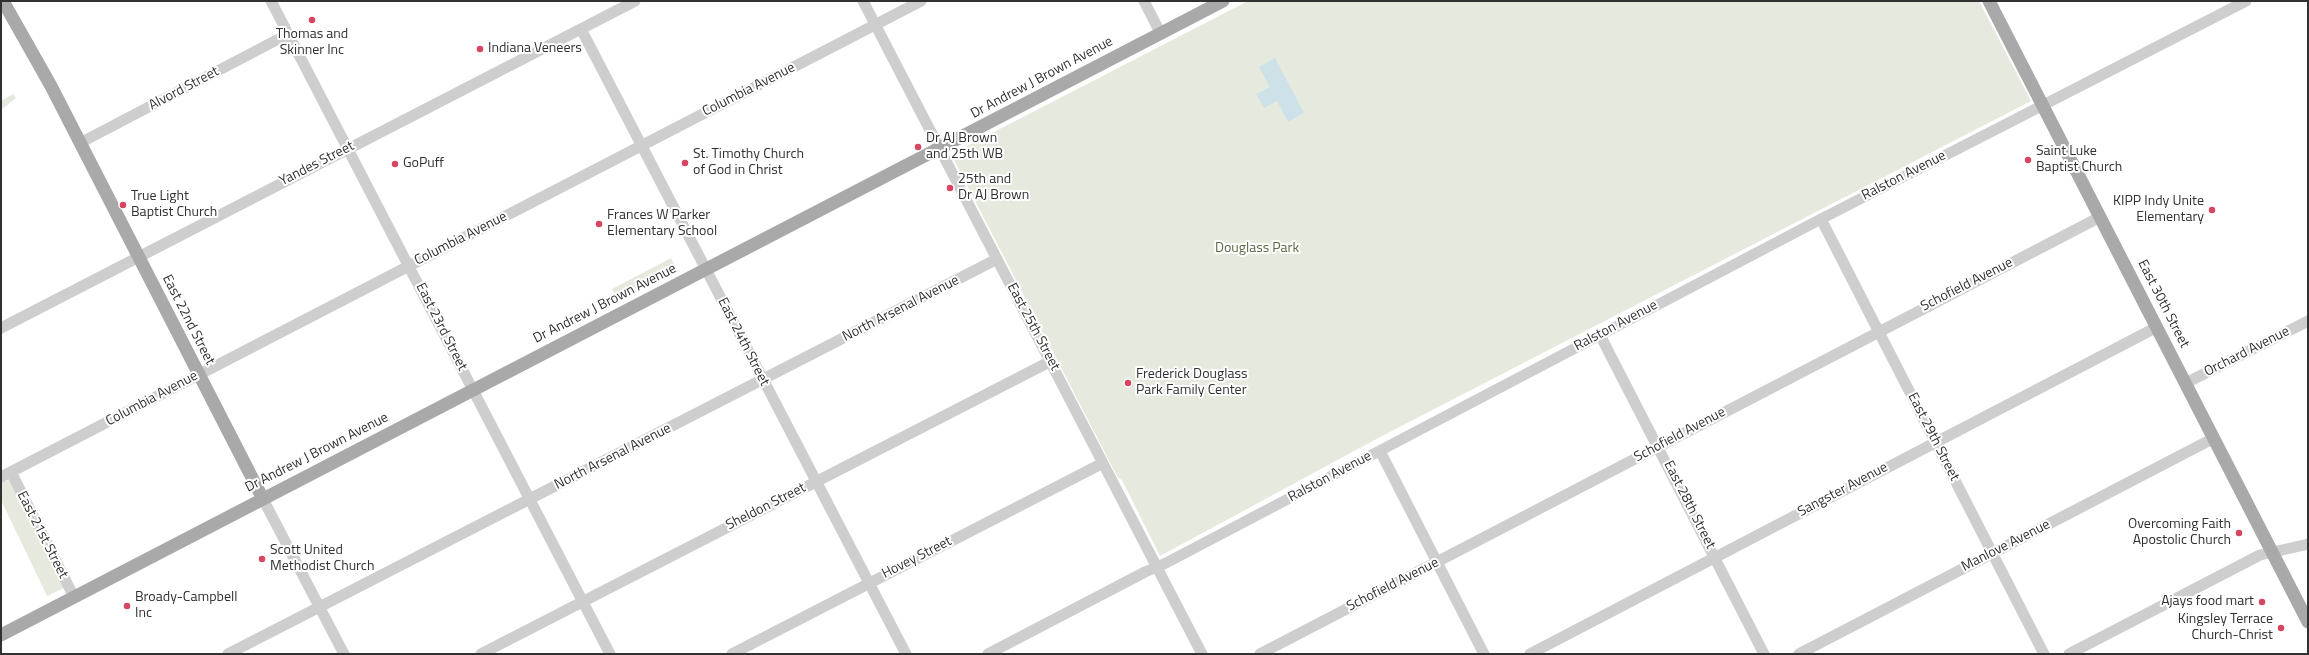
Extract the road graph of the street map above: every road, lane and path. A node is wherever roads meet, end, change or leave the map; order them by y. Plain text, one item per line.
1 (3, 1) edge
2 (271, 1) edge
3 (634, 1) edge
4 (863, 1) edge
5 (921, 1) edge
6 (1144, 1) edge
7 (1223, 1) edge
8 (1989, 1) edge
9 (2246, 1) edge
10 (876, 25) junction
11 (581, 29) junction
12 (288, 34) junction
13 (1161, 34) junction
14 (2043, 104) junction
15 (80, 143) junction
16 (642, 146) junction
17 (349, 148) junction
18 (940, 149) junction
19 (2100, 217) junction
20 (1821, 220) junction
21 (138, 257) junction
22 (997, 259) junction
23 (409, 266) junction
24 (706, 270) junction
25 (2308, 321) edge
26 (2157, 327) junction
27 (1, 328) edge
28 (1878, 331) junction
29 (1600, 335) junction
30 (1051, 361) junction
31 (199, 374) junction
32 (763, 380) junction
33 (2186, 383) junction
34 (473, 390) junction
35 (2214, 438) junction
36 (1935, 442) junction
37 (1658, 446) junction
38 (1380, 451) junction
39 (1103, 463) junction
40 (6, 475) edge
41 (816, 481) junction
42 (263, 499) junction
43 (530, 500) junction
44 (2308, 544) edge
45 (2272, 552) junction
46 (1992, 553) junction
47 (1715, 557) junction
48 (1437, 562) junction
49 (1157, 567) junction
50 (869, 583) junction
51 (74, 597) junction
52 (583, 602) junction
53 (319, 607) junction
54 (2308, 622) edge
55 (1, 636) edge
56 (228, 654) edge
57 (344, 654) edge
58 (481, 654) edge
59 (610, 654) edge
60 (732, 654) edge
61 (906, 654) edge
62 (988, 654) edge
63 (1202, 654) edge
64 (1260, 654) edge
65 (1484, 654) edge
66 (1530, 654) edge
67 (1764, 654) edge
68 (1799, 654) edge
69 (2044, 654) edge
70 (2069, 654) edge

1 - 15 main road, East 22nd Street
2 - 12 street, East 23rd Street
3 - 11 street, Yandes Street
4 - 10 street, East 25th Street
5 - 10 street, Columbia Avenue
6 - 13 street
7 - 13 main road, Dr Andrew J Brown Avenue
8 - 14 main road, East 30th Street
9 - 14 street, Ralston Avenue
10 - 16 street, Columbia Avenue
10 - 18 street, East 25th Street
11 - 16 street, East 24th Street
11 - 17 street, Yandes Street
12 - 15 street, Alvord Street
12 - 17 street, East 23rd Street
13 - 18 main road, Dr Andrew J Brown Avenue
14 - 19 main road, East 30th Street
14 - 20 street, Ralston Avenue
15 - 21 main road, East 22nd Street
16 - 23 street, Columbia Avenue
16 - 24 street, East 24th Street
17 - 21 street, Yandes Street
17 - 23 street, East 23rd Street
18 - 22 street, East 25th Street
18 - 24 main road, Dr Andrew J Brown Avenue
19 - 26 main road, East 30th Street
19 - 28 street, Schofield Avenue
20 - 28 street, East 29th Street
20 - 29 street, Ralston Avenue
21 - 27 street, Yandes Street
21 - 31 main road, East 22nd Street
22 - 30 street, East 25th Street
22 - 32 street, North Arsenal Avenue
23 - 31 street, Columbia Avenue
23 - 34 street, East 23rd Street
24 - 32 street, East 24th Street
24 - 34 main road, Dr Andrew J Brown Avenue
25 - 33 street, Orchard Avenue
26 - 33 main road, East 30th Street
26 - 36 street, Sangster Avenue
28 - 36 street, East 29th Street
28 - 37 street, Schofield Avenue
29 - 37 street, East 28th Street
29 - 38 street, Ralston Avenue
30 - 39 street, East 25th Street
30 - 41 street, Sheldon Street
31 - 40 street, Columbia Avenue
31 - 42 main road, East 22nd Street
32 - 41 street, East 24th Street
32 - 43 street, North Arsenal Avenue
33 - 35 main road, East 30th Street
34 - 42 main road, Dr Andrew J Brown Avenue
34 - 43 street, East 23rd Street
35 - 45 main road, East 30th Street
35 - 46 street, Manlove Avenue
36 - 46 street, East 29th Street
36 - 47 street, Sangster Avenue
37 - 47 street, East 28th Street
37 - 48 street, Schofield Avenue
38 - 48 street
38 - 49 street, Ralston Avenue
39 - 49 street, East 25th Street
39 - 50 street, Hovey Street
40 - 51 street, East 21st Street
41 - 50 street, East 24th Street
41 - 52 street, Sheldon Street
42 - 51 main road, Dr Andrew J Brown Avenue
42 - 53 street, East 22nd Street
43 - 52 street, East 23rd Street
43 - 53 street, North Arsenal Avenue
44 - 45 street
45 - 54 main road, East 30th Street
45 - 70 street
46 - 68 street, Manlove Avenue
46 - 69 street, East 29th Street
47 - 66 street, Sangster Avenue
47 - 67 street, East 28th Street
48 - 64 street, Schofield Avenue
48 - 65 street
49 - 62 street, Ralston Avenue
49 - 63 street, East 25th Street
50 - 60 street, Hovey Street
50 - 61 street, East 24th Street
51 - 55 main road, Dr Andrew J Brown Avenue
52 - 58 street, Sheldon Street
52 - 59 street, East 23rd Street
53 - 56 street, North Arsenal Avenue
53 - 57 street, East 22nd Street

